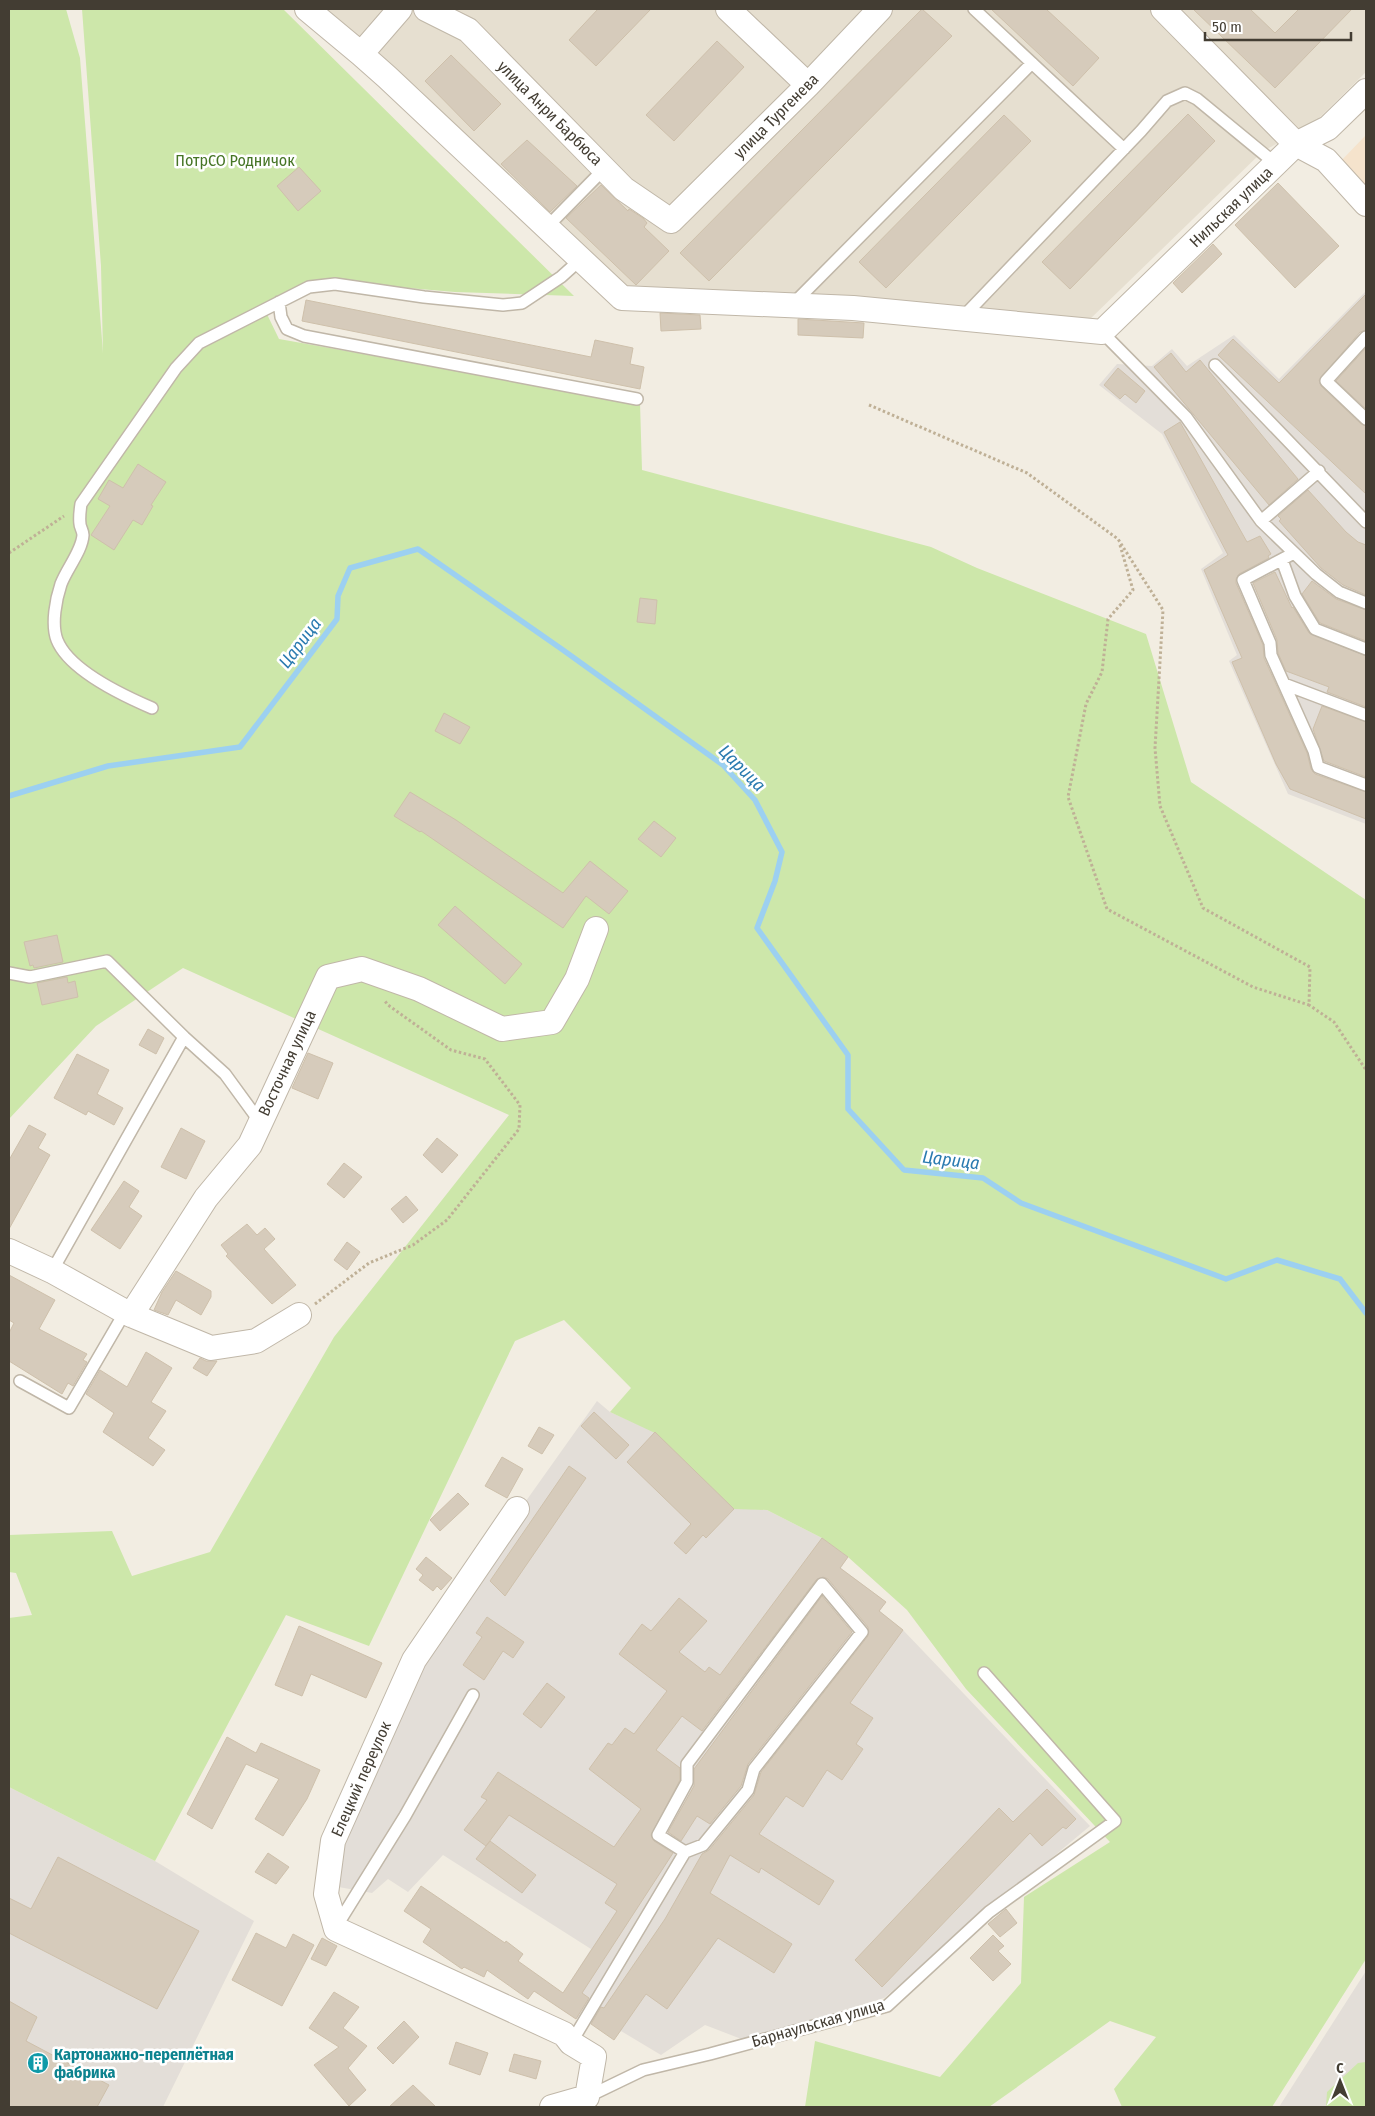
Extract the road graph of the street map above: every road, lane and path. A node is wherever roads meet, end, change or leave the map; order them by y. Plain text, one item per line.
1 (307, 9) edge
2 (400, 9) edge
3 (426, 9) edge
4 (728, 9) edge
5 (880, 9) edge
6 (974, 9) edge
7 (1163, 9) edge
8 (361, 54) junction
9 (1032, 63) junction
10 (808, 85) junction
11 (1366, 90) edge
12 (1296, 144) junction
13 (1124, 149) junction
14 (1276, 164) junction
15 (605, 168) junction
16 (1366, 204) edge
17 (671, 221) joint
18 (547, 227) junction
19 (581, 259) junction
20 (279, 302) junction
21 (792, 306) junction
22 (962, 319) junction
23 (1102, 332) junction
24 (1366, 337) edge
25 (1215, 365) dead end
26 (637, 399) dead end
27 (869, 405) dead end
28 (1366, 419) edge
29 (1319, 471) junction
30 (81, 504) junction
31 (1261, 521) junction
32 (1366, 522) edge
33 (1118, 539) junction
34 (9, 553) edge
35 (1294, 553) junction
36 (1282, 560) junction
37 (1366, 603) edge
38 (1366, 649) edge
39 (1284, 684) junction
40 (152, 708) dead end
41 (1366, 715) edge
42 (1366, 785) edge
43 (596, 929) dead end
44 (9, 973) edge
45 (382, 998) dead end
46 (1309, 1005) junction
47 (184, 1037) junction
48 (1366, 1070) edge
49 (260, 1122) junction
50 (9, 1251) edge
51 (52, 1271) junction
52 (128, 1313) junction
53 (300, 1315) joint
54 (20, 1381) dead end
55 (517, 1508) dead end
56 (984, 1673) dead end
57 (473, 1694) dead end
58 (685, 1852) junction
59 (336, 1929) junction
60 (571, 2043) junction
61 (587, 2097) junction
62 (552, 2107) edge

1 - 8 street
2 - 8 street
3 - 15 street, улица Анри Барбюса
4 - 10 street
5 - 10 street, улица Тургенева
6 - 9 lane
7 - 12 street
8 - 18 street
9 - 13 lane
9 - 21 lane
10 - 17 street, улица Тургенева
11 - 12 street, Нильская улица
12 - 14 street, Нильская улица
12 - 16 street
13 - 14 lane
13 - 22 lane
14 - 23 street, Нильская улица
15 - 17 street, улица Анри Барбюса
15 - 18 lane
18 - 19 street
19 - 20 lane
19 - 21 street
20 - 26 lane
20 - 30 lane
21 - 22 street
22 - 23 street
23 - 31 lane
24 - 28 lane
25 - 29 lane
27 - 33 path
29 - 31 lane
29 - 32 lane
30 - 34 path
30 - 40 lane
31 - 35 lane
33 - 46 path
33 - 46 path
35 - 36 lane
35 - 37 lane
36 - 38 lane
36 - 39 lane
39 - 41 lane
39 - 42 lane
43 - 49 street, Восточная улица
44 - 47 lane
45 - 53 path
46 - 48 path
47 - 49 lane
47 - 51 lane
49 - 52 street, Восточная улица
50 - 51 street
51 - 52 street
52 - 53 street
52 - 54 lane
55 - 59 street, Елецкий переулок
56 - 61 lane, Барнаульская улица
57 - 59 lane
58 - 58 lane
58 - 60 lane
59 - 60 street
60 - 61 street
61 - 62 street

